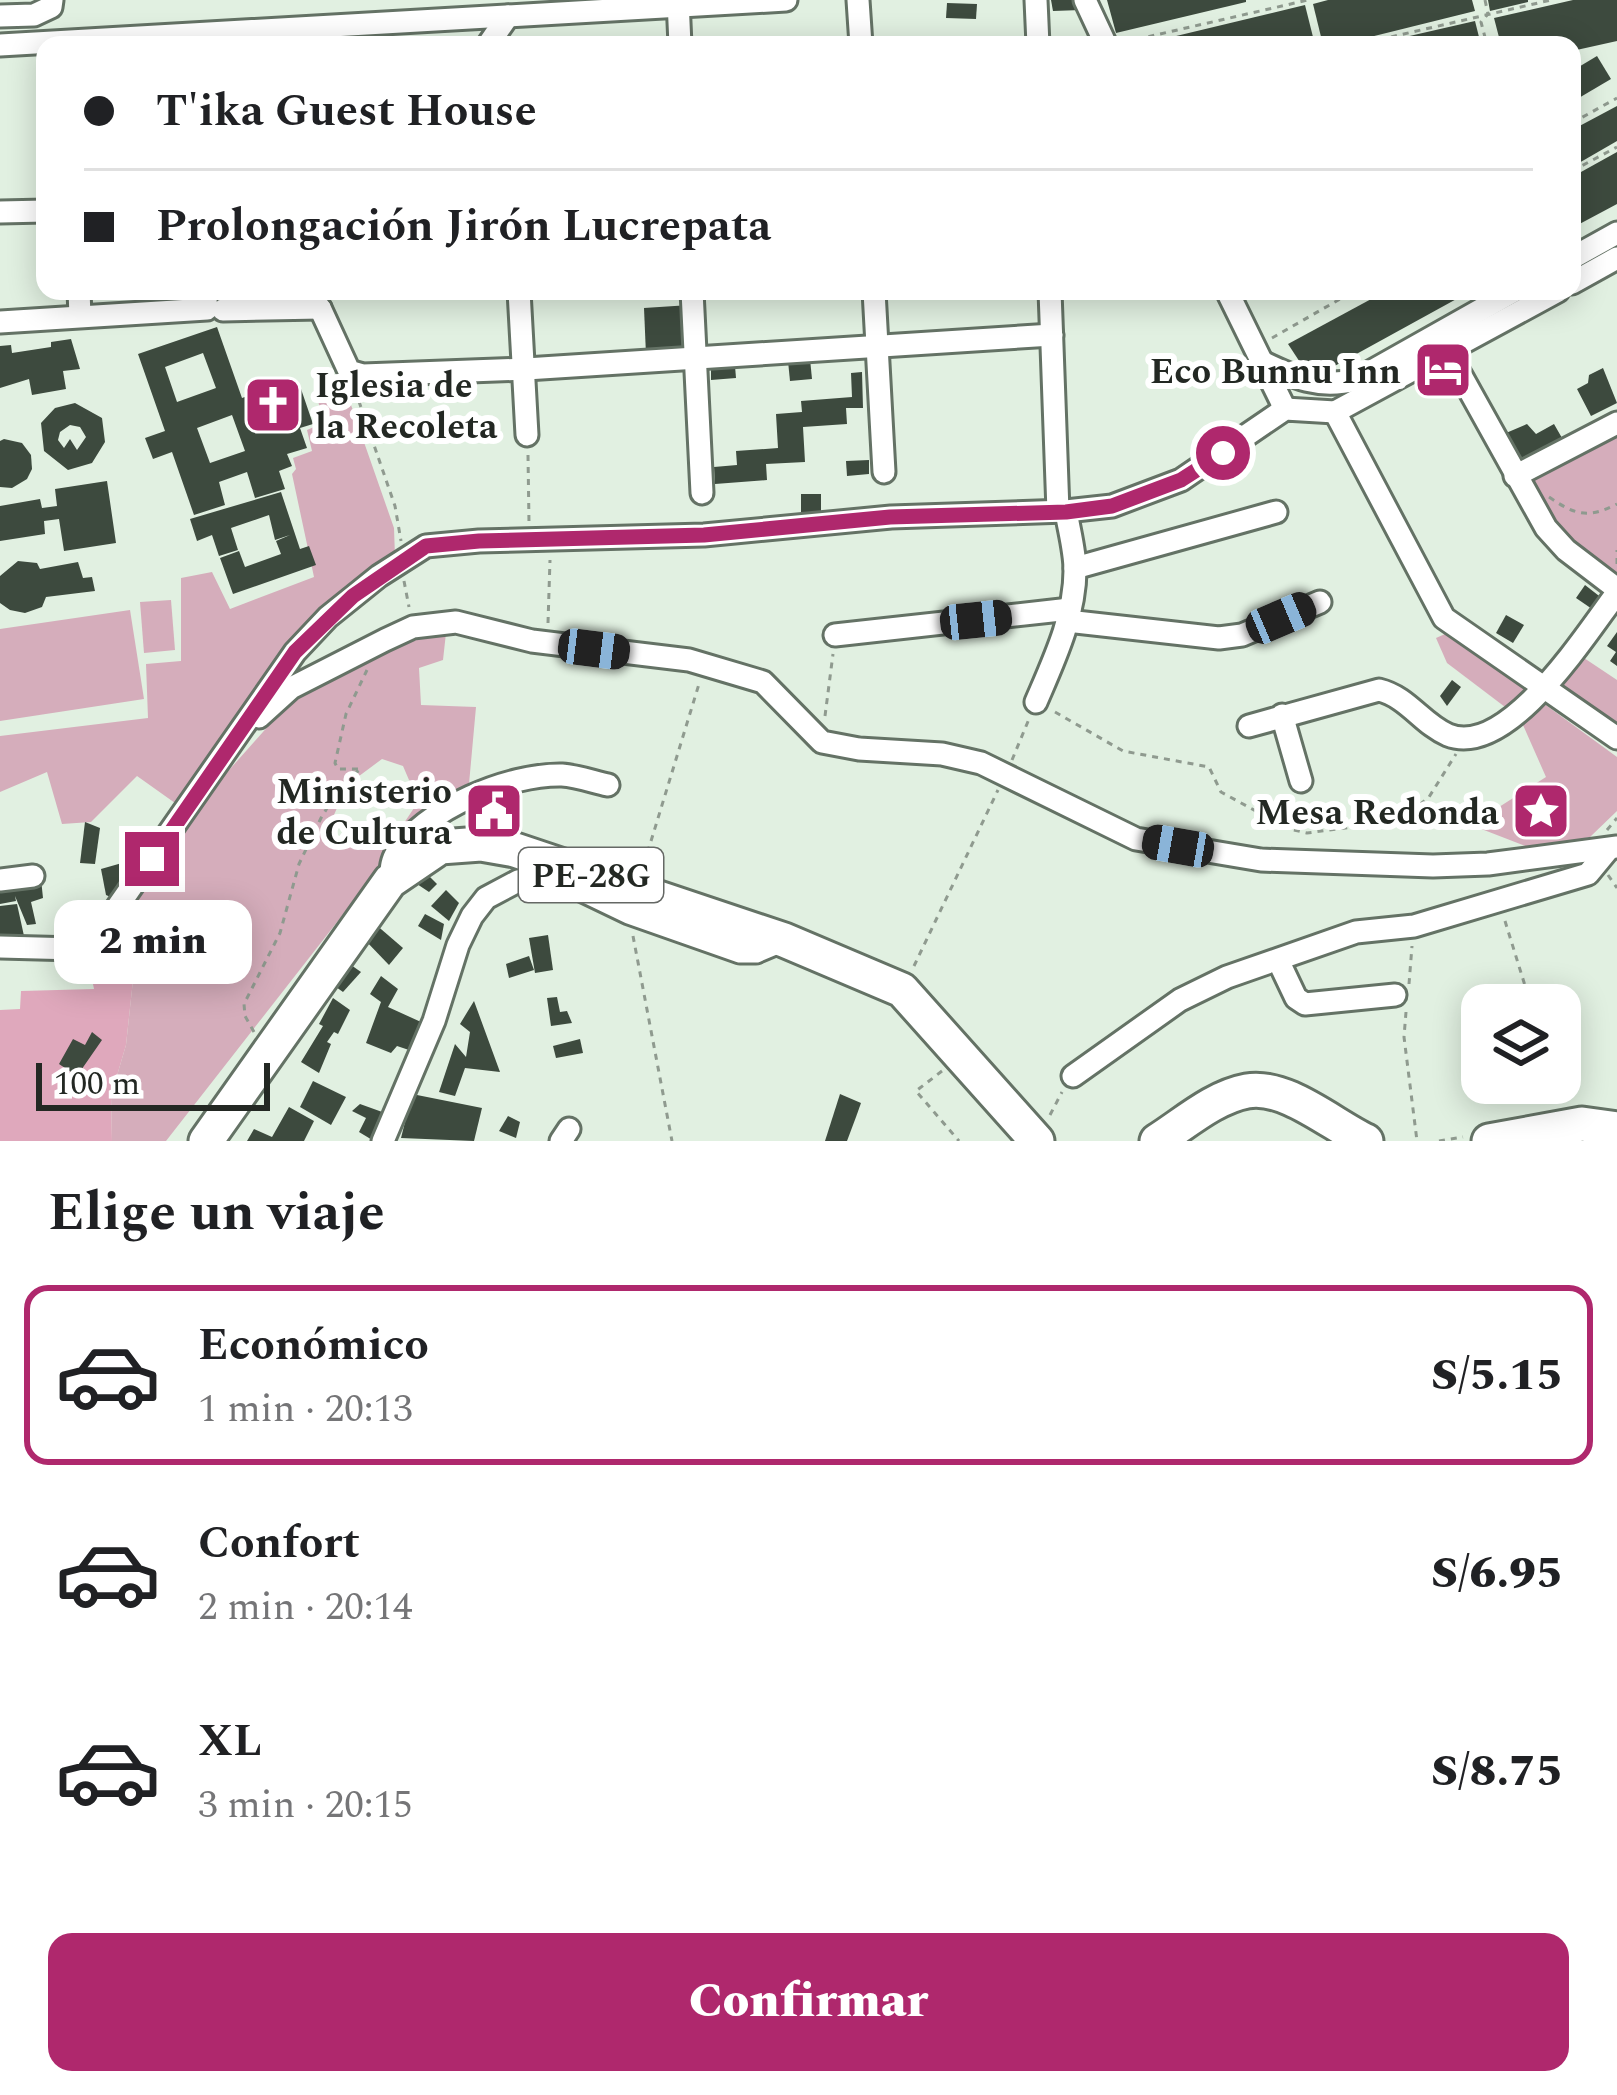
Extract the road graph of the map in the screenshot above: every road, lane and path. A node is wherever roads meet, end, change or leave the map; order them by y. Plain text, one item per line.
1 (786, 0) edge
2 (858, 0) edge
3 (1036, 0) edge
4 (1085, 0) edge
5 (1308, 0) edge
6 (1485, 0) edge
7 (1551, 0) edge
8 (51, 3) edge
9 (678, 3) edge
10 (620, 4) edge
11 (581, 5) edge
12 (1488, 14) junction
13 (0, 16) edge
14 (508, 16) junction
15 (158, 36) edge
16 (494, 36) edge
17 (508, 36) edge
18 (680, 36) edge
19 (860, 36) edge
20 (1038, 36) edge
21 (1104, 36) edge
22 (1149, 36) edge
23 (1394, 36) edge
24 (1484, 36) edge
25 (36, 43) edge
26 (0, 45) edge
27 (1617, 98) edge
28 (1581, 118) edge
29 (1617, 146) edge
30 (1581, 166) edge
31 (36, 211) edge
32 (0, 212) edge
33 (1617, 233) edge
34 (1581, 253) edge
35 (1617, 258) edge
36 (1581, 278) edge
37 (79, 300) edge
38 (296, 300) edge
39 (324, 300) edge
40 (520, 300) edge
41 (693, 300) edge
42 (874, 300) edge
43 (1050, 300) edge
44 (1231, 300) edge
45 (1340, 300) edge
46 (1498, 300) edge
47 (1542, 300) edge
48 (212, 303) edge
49 (80, 316) junction
50 (0, 322) edge
51 (1052, 335) junction
52 (877, 346) junction
53 (1448, 352) junction
54 (1258, 354) junction
55 (696, 356) junction
56 (526, 369) junction
57 (349, 371) junction
58 (1285, 409) junction
59 (1335, 412) junction
60 (1617, 423) edge
61 (527, 435) joint
62 (884, 472) dead end
63 (1515, 476) junction
64 (702, 493) dead end
65 (1617, 504) edge
66 (1062, 511) junction
67 (1276, 512) dead end
68 (540, 542) junction
69 (1617, 550) edge
70 (403, 561) junction
71 (1617, 566) edge
72 (1075, 568) junction
73 (1617, 591) edge
74 (1320, 602) dead end
75 (1068, 615) junction
76 (413, 627) junction
77 (835, 635) joint
78 (547, 643) junction
79 (705, 665) junction
80 (368, 668) dead end
81 (1542, 690) junction
82 (1036, 702) junction
83 (1282, 715) junction
84 (1249, 726) dead end
85 (1467, 737) junction
86 (1617, 738) edge
87 (823, 742) junction
88 (224, 751) junction
89 (1005, 776) junction
90 (1300, 781) dead end
91 (608, 785) dead end
92 (1612, 849) edge
93 (33, 876) dead end
94 (0, 880) edge
95 (639, 880) dead end
96 (390, 881) junction
97 (1499, 900) junction
98 (629, 913) junction
99 (1414, 926) junction
100 (784, 940) junction
101 (0, 947) edge
102 (1278, 960) junction
103 (914, 966) dead end
104 (1525, 984) edge
105 (1403, 1000) junction
106 (261, 1036) dead end
107 (963, 1055) junction
108 (1073, 1076) joint
109 (1617, 1129) edge
110 (217, 1134) edge
111 (1038, 1134) edge
112 (383, 1141) edge
113 (672, 1141) edge
114 (959, 1141) edge
115 (1157, 1141) edge
116 (1366, 1141) edge
117 (1417, 1141) edge
118 (1489, 1141) edge

1 - 9 street
2 - 19 street
3 - 20 street
4 - 21 street
5 - 22 path
6 - 12 path
7 - 12 path
8 - 13 street
9 - 10 street
9 - 18 street
10 - 11 street
11 - 14 street
12 - 23 path
12 - 24 path
14 - 15 street
14 - 16 street
14 - 17 street
25 - 26 street
27 - 28 path
29 - 30 path
31 - 32 street
33 - 34 street
35 - 36 street
37 - 49 street
38 - 48 street
39 - 57 street
40 - 56 street
41 - 55 street
42 - 52 street
43 - 51 street
44 - 54 street
45 - 54 path
46 - 54 street
47 - 53 street
48 - 49 street
49 - 50 street
51 - 52 street
51 - 66 street
52 - 55 street
52 - 62 street
53 - 59 street
53 - 63 street
54 - 58 street
55 - 56 street
55 - 64 street
56 - 57 street
56 - 61 street
57 - 70 path
58 - 59 street
58 - 66 street
59 - 81 street
60 - 63 street
61 - 68 path
63 - 65 path
63 - 73 street
66 - 68 street
66 - 72 street
67 - 72 street
68 - 70 street
68 - 78 path
69 - 71 path
70 - 76 path
70 - 88 street
72 - 75 street
73 - 81 street
74 - 75 street
75 - 77 street
75 - 82 street
76 - 78 street
76 - 88 street
77 - 87 path
78 - 79 street
79 - 87 street
79 - 95 path
80 - 106 path
81 - 85 street
81 - 86 street
82 - 85 path
82 - 89 path
83 - 84 street
83 - 85 street
83 - 90 street
87 - 89 street
88 - 101 street
89 - 92 street
89 - 103 path
91 - 96 street
92 - 97 street
93 - 94 street
96 - 100 highway, PE-28G
96 - 110 highway, PE-28G
97 - 99 street
97 - 104 path
98 - 100 street
98 - 112 street
98 - 113 path
99 - 102 street
99 - 105 path
100 - 107 highway, PE-28G
102 - 105 street
102 - 108 street
105 - 117 path
107 - 111 highway, PE-28G
107 - 114 path
108 - 111 path
109 - 118 highway
115 - 116 highway

